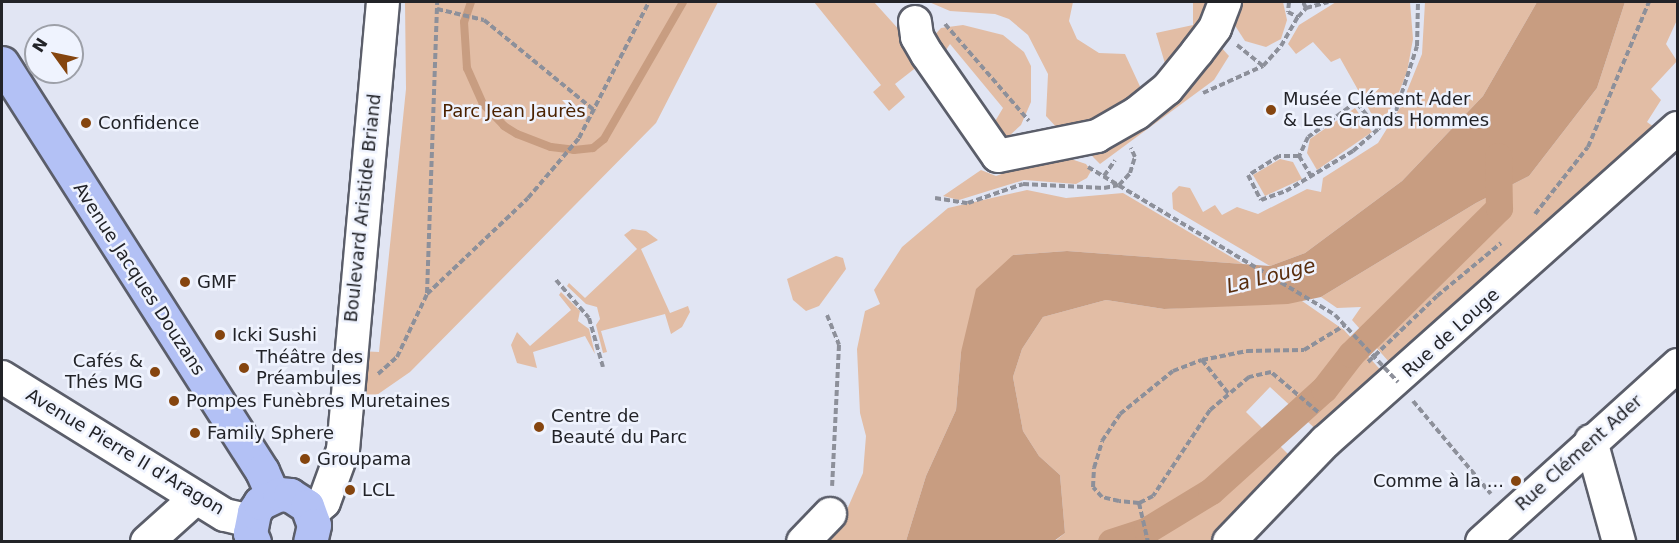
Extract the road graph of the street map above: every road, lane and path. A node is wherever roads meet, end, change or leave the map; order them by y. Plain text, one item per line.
1 (383, 2) edge
2 (437, 2) edge
3 (650, 2) edge
4 (1225, 2) edge
5 (1289, 2) edge
6 (1304, 2) edge
7 (1328, 2) edge
8 (1418, 2) edge
9 (1649, 2) edge
10 (1306, 8) junction
11 (437, 9) junction
12 (1298, 16) junction
13 (928, 20) joint
14 (2, 63) edge
15 (1195, 98) dead end
16 (595, 111) junction
17 (1677, 128) edge
18 (1378, 129) junction
19 (1129, 144) dead end
20 (1053, 147) junction
21 (1299, 156) junction
22 (1312, 178) junction
23 (1119, 185) junction
24 (935, 198) dead end
25 (1532, 218) dead end
26 (1506, 240) dead end
27 (556, 280) dead end
28 (427, 294) junction
29 (827, 315) dead end
30 (1345, 325) junction
31 (1202, 360) junction
32 (1677, 365) edge
33 (603, 367) dead end
34 (1363, 367) dead end
35 (2, 377) edge
36 (346, 378) junction
37 (1398, 382) junction
38 (1228, 393) junction
39 (1327, 406) dead end
40 (1592, 441) junction
41 (273, 496) junction
42 (196, 498) junction
43 (1139, 503) junction
44 (830, 514) joint
45 (1510, 516) junction
46 (311, 527) edge
47 (252, 531) edge
48 (147, 542) edge
49 (803, 542) edge
50 (1148, 542) edge
51 (1229, 542) edge
52 (1482, 542) edge
53 (1619, 542) edge

1 - 36 street, Boulevard Aristide Briand
2 - 11 path
3 - 16 path
4 - 20 street
5 - 12 path
6 - 10 path
7 - 10 path
8 - 18 path
9 - 25 path
10 - 12 path
11 - 16 path
11 - 28 path
12 - 15 path
13 - 20 path
13 - 20 street
14 - 41 main road, Avenue Jacques Douzans
16 - 28 path
17 - 37 street, Rue de Louge
18 - 21 path
18 - 22 path
19 - 23 path
20 - 23 path
21 - 22 path
21 - 22 path
23 - 24 path
23 - 30 path, bridge
26 - 34 path
27 - 33 path
28 - 36 path
29 - 44 path
30 - 31 path
30 - 37 path, bridge
31 - 38 path
31 - 43 path
32 - 40 street, Rue Clément Ader
35 - 42 street, Avenue Pierre II d'Aragon
36 - 46 street, Boulevard Aristide Briand
37 - 45 path
37 - 51 street, Rue de Louge
38 - 39 path
38 - 43 path
40 - 45 street, Rue Clément Ader
40 - 53 street
41 - 46 main road
41 - 47 main road
42 - 47 street, Avenue Pierre II d'Aragon
42 - 48 street
43 - 50 path
44 - 49 street
45 - 52 street, Rue Clément Ader

